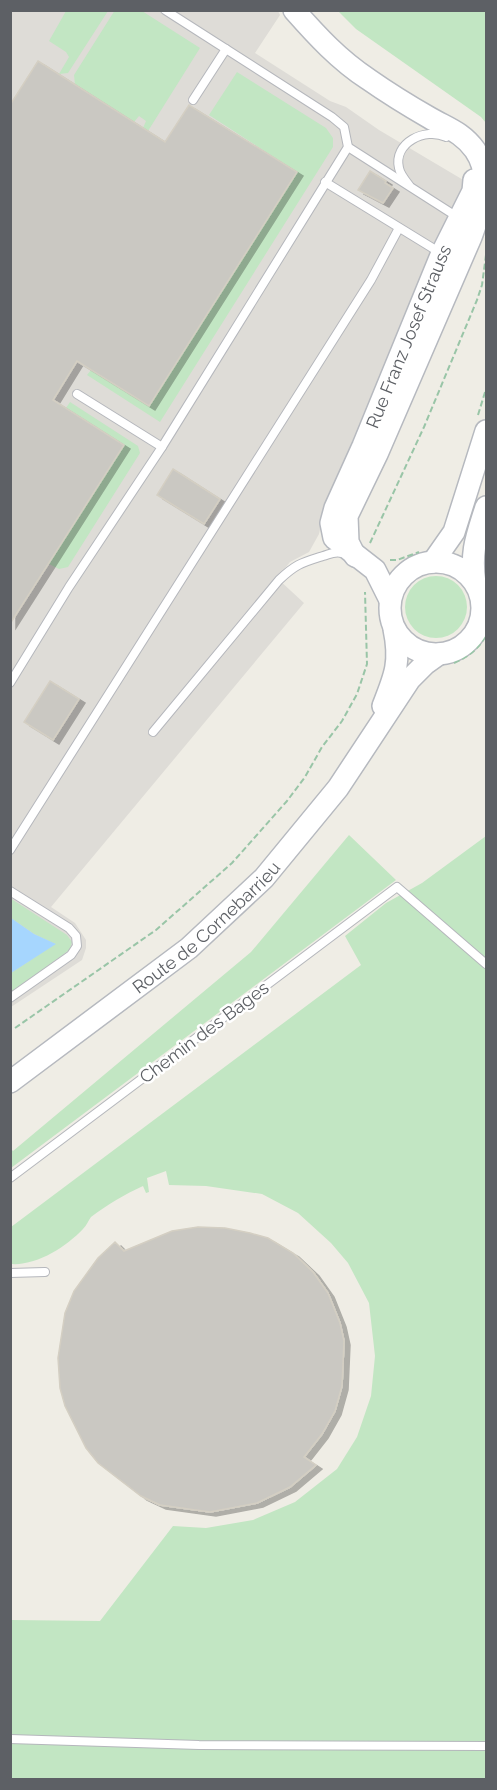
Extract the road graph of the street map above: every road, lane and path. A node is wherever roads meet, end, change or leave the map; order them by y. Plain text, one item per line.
1 (165, 10) edge
2 (294, 10) edge
3 (226, 49) junction
4 (193, 100) dead end
5 (432, 120) junction
6 (453, 141) junction
7 (348, 147) junction
8 (326, 182) junction
9 (411, 189) junction
10 (460, 219) junction
11 (399, 228) junction
12 (471, 237) junction
13 (441, 253) junction
14 (486, 255) edge
15 (76, 394) dead end
16 (486, 431) edge
17 (162, 447) junction
18 (486, 507) edge
19 (362, 552) junction
20 (433, 562) junction
21 (406, 573) junction
22 (370, 579) junction
23 (475, 583) junction
24 (390, 600) junction
25 (394, 629) junction
26 (439, 654) junction
27 (10, 683) edge
28 (153, 732) dead end
29 (369, 740) junction
30 (10, 850) edge
31 (10, 891) edge
32 (486, 964) edge
33 (10, 998) edge
34 (15, 1028) dead end
35 (10, 1082) edge
36 (10, 1178) edge
37 (45, 1272) dead end
38 (10, 1273) edge
39 (10, 1739) edge
40 (486, 1746) edge

1 - 3 lane
2 - 5 street, Rue Franz Josef Strauss
3 - 4 lane
3 - 7 lane
5 - 6 street, Rue Franz Josef Strauss
5 - 12 street, Rue Franz Josef Strauss
6 - 9 lane
6 - 10 street, Rue Franz Josef Strauss
7 - 8 lane
7 - 9 lane
8 - 11 lane
8 - 17 lane
9 - 10 lane
10 - 12 lane
10 - 13 street, Rue Franz Josef Strauss
11 - 13 lane
11 - 30 lane
12 - 19 street, Rue Franz Josef Strauss
13 - 19 street, Rue Franz Josef Strauss
14 - 19 path
15 - 17 lane
16 - 20 street
17 - 27 lane
18 - 23 street
19 - 22 street, Rue Franz Josef Strauss
19 - 28 lane
20 - 21 street
20 - 23 street
21 - 22 street, Rue Franz Josef Strauss
21 - 24 street
22 - 24 street, Rue Franz Josef Strauss
22 - 34 path
23 - 26 street
24 - 25 street
25 - 26 street
25 - 29 street, Route de Cornebarrieu
26 - 29 street, Route de Cornebarrieu
29 - 35 street, Route de Cornebarrieu
31 - 33 lane
32 - 36 lane, Chemin des Bages
37 - 38 lane
39 - 40 lane

